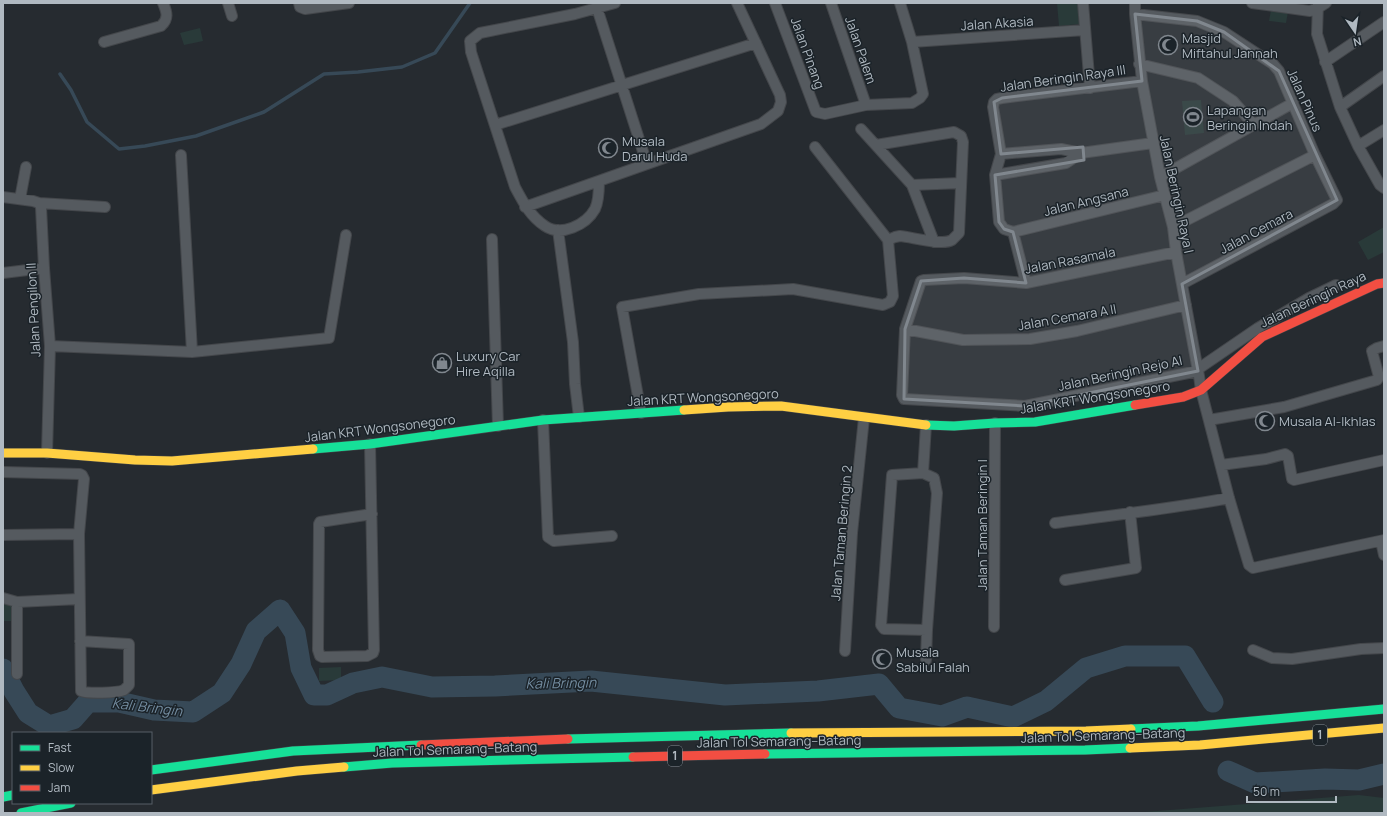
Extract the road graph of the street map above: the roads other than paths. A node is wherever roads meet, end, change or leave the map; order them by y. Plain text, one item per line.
1 (164, 3) edge
2 (228, 3) edge
3 (350, 3) edge
4 (615, 3) edge
5 (737, 3) edge
6 (775, 3) edge
7 (831, 3) edge
8 (900, 3) edge
9 (1083, 3) edge
10 (1135, 3) edge
11 (1252, 3) edge
12 (299, 5) edge
13 (1320, 5) edge
14 (597, 8) junction
15 (1135, 14) junction
16 (232, 16) dead end
17 (1384, 22) edge
18 (1085, 30) junction
19 (104, 42) dead end
20 (912, 42) junction
21 (756, 43) junction
22 (1325, 62) junction
23 (1139, 64) junction
24 (1384, 76) edge
25 (1142, 81) junction
26 (622, 86) junction
27 (1090, 88) junction
28 (1293, 103) junction
29 (866, 105) junction
30 (1340, 107) junction
31 (495, 125) junction
32 (1254, 125) junction
33 (861, 129) dead end
34 (1384, 130) edge
35 (1153, 143) junction
36 (876, 146) junction
37 (1358, 146) junction
38 (815, 147) dead end
39 (1081, 153) junction
40 (1001, 154) junction
41 (181, 155) dead end
42 (1315, 155) junction
43 (647, 164) junction
44 (26, 167) dead end
45 (995, 174) junction
46 (1160, 177) junction
47 (599, 181) junction
48 (961, 183) junction
49 (912, 185) junction
50 (1384, 188) edge
51 (1165, 195) junction
52 (1336, 197) joint
53 (3, 198) edge
54 (20, 199) junction
55 (39, 203) junction
56 (105, 207) dead end
57 (525, 207) junction
58 (1173, 227) junction
59 (558, 230) junction
60 (1013, 232) junction
61 (346, 235) dead end
62 (492, 239) dead end
63 (888, 240) junction
64 (934, 242) junction
65 (1176, 252) junction
66 (44, 268) junction
67 (3, 274) edge
68 (1384, 282) edge
69 (1026, 283) junction
70 (1182, 284) junction
71 (1336, 285) dead end
72 (1186, 306) junction
73 (905, 329) junction
74 (50, 346) junction
75 (1384, 346) edge
76 (192, 352) junction
77 (1198, 370) junction
78 (1201, 390) junction
79 (641, 412) junction
80 (579, 417) junction
81 (864, 418) junction
82 (543, 420) junction
83 (1209, 420) junction
84 (996, 423) junction
85 (926, 425) junction
86 (498, 426) junction
87 (370, 444) junction
88 (3, 453) edge
89 (48, 453) junction
90 (1384, 460) edge
91 (1221, 466) junction
92 (3, 472) edge
93 (923, 474) junction
94 (1229, 498) junction
95 (1130, 512) junction
96 (372, 514) junction
97 (1055, 523) dead end
98 (78, 534) junction
99 (3, 535) edge
100 (612, 536) dead end
101 (1382, 541) edge
102 (1384, 555) edge
103 (1065, 580) dead end
104 (3, 598) edge
105 (79, 599) junction
106 (17, 602) junction
107 (994, 627) dead end
108 (927, 630) junction
109 (80, 641) junction
110 (1384, 648) edge
111 (1253, 650) dead end
112 (845, 651) dead end
113 (926, 660) dead end
114 (17, 674) dead end
115 (1384, 709) edge
116 (1384, 728) edge
117 (152, 770) edge
118 (152, 790) edge
119 (66, 804) edge
120 (21, 813) edge

1 - 19 street
2 - 16 street
3 - 12 street
4 - 14 street
5 - 21 street
6 - 29 street, Jalan Pinang
7 - 29 street, Jalan Palem
8 - 20 street
9 - 18 street
10 - 15 street, Jalan Beringin Raya I
11 - 13 street
13 - 22 street
14 - 26 street
14 - 31 street
15 - 23 street, Jalan Beringin Raya I
15 - 28 street, Jalan Pinus
17 - 22 street
18 - 20 street, Jalan Akasia
18 - 27 street
20 - 29 street
21 - 26 street
21 - 43 street
22 - 30 street
23 - 25 street, Jalan Beringin Raya I
23 - 32 street, Jalan Beringin Raya III
24 - 30 street
25 - 27 street, Jalan Beringin Raya III
25 - 35 street, Jalan Beringin Raya I
26 - 31 street
26 - 43 street
27 - 40 street, Jalan Beringin Raya III
28 - 32 street
28 - 42 street, Jalan Pinus
30 - 37 street
31 - 57 street
32 - 46 street
33 - 36 street
34 - 37 street
35 - 39 street
35 - 46 street, Jalan Beringin Raya I
36 - 48 street
36 - 49 street
37 - 50 street
38 - 63 street
39 - 40 street
39 - 45 street
40 - 45 street
41 - 76 street
42 - 52 street, Jalan Pinus
42 - 58 street
43 - 47 street
44 - 54 street
45 - 60 street
46 - 51 street, Jalan Beringin Raya I
47 - 57 street
47 - 59 street
48 - 49 street
48 - 64 street
49 - 64 street
51 - 58 street, Jalan Beringin Raya I
51 - 60 street, Jalan Angsana
52 - 70 street, Jalan Cemara
53 - 54 street
54 - 55 street
55 - 56 street
55 - 66 street, Jalan Pengilon II
57 - 59 street
58 - 65 street, Jalan Beringin Raya I
59 - 80 street
60 - 69 street
61 - 76 street
62 - 86 street
63 - 64 street
63 - 79 street
65 - 69 street, Jalan Rasamala
65 - 70 street, Jalan Beringin Raya I
66 - 67 street
66 - 74 street, Jalan Pengilon II
68 - 78 main road, Jalan Beringin Raya
69 - 73 street, Jalan Rasamala
70 - 72 street, Jalan Beringin Raya I
71 - 77 street
72 - 73 street, Jalan Cemara A II
72 - 77 street, Jalan Beringin Raya I
73 - 77 street, Jalan Beringin Rejo AI
74 - 76 street
74 - 89 street, Jalan Pengilon II
75 - 83 street
77 - 78 street, Jalan Beringin Raya I
78 - 83 street
78 - 84 main road, Jalan KRT Wongsonegoro
79 - 80 main road, Jalan KRT Wongsonegoro
79 - 81 main road, Jalan KRT Wongsonegoro
80 - 82 main road, Jalan KRT Wongsonegoro
81 - 85 main road, Jalan KRT Wongsonegoro
81 - 112 street, Jalan Taman Beringin 2
82 - 86 main road, Jalan KRT Wongsonegoro
82 - 100 street
83 - 91 street
84 - 85 main road, Jalan KRT Wongsonegoro
84 - 107 street, Jalan Taman Beringin I
85 - 93 street
86 - 87 main road, Jalan KRT Wongsonegoro
87 - 89 main road, Jalan KRT Wongsonegoro
87 - 96 street
88 - 89 main road, Jalan KRT Wongsonegoro
90 - 91 street
91 - 94 street
92 - 98 street
93 - 108 street
93 - 108 street
94 - 95 street
94 - 101 street
95 - 97 street
95 - 103 street
96 - 96 street
98 - 99 street
98 - 105 street
101 - 102 street
104 - 106 street
105 - 106 street
105 - 109 street
106 - 114 street
108 - 113 street
109 - 109 street
110 - 111 street
115 - 117 main road, Jalan Tol Semarang–Batang / 1
116 - 118 main road, Jalan Tol Semarang–Batang / 1
119 - 120 main road

